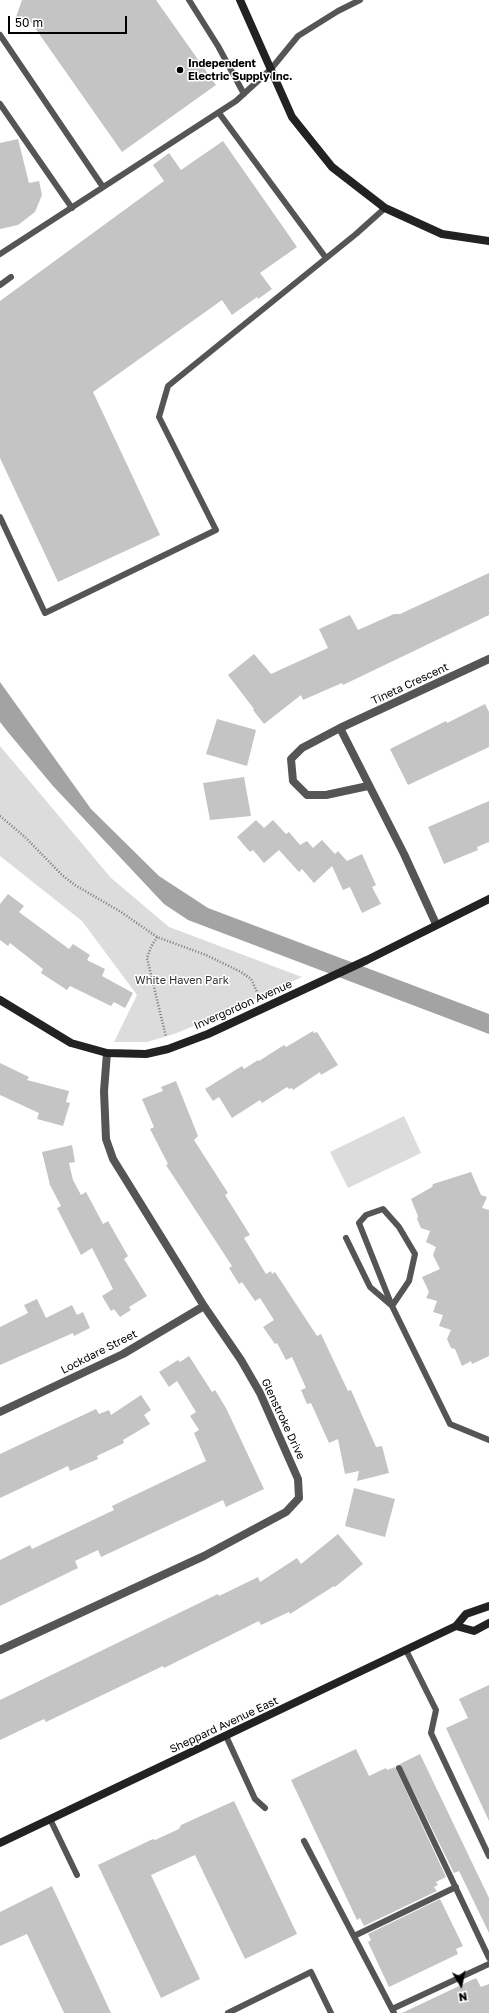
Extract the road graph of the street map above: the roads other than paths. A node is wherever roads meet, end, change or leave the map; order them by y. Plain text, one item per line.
1 (189, 0) edge
2 (240, 0) edge
3 (360, 0) edge
4 (0, 35) edge
5 (272, 69) junction
6 (244, 94) junction
7 (0, 104) edge
8 (219, 113) junction
9 (103, 187) junction
10 (72, 208) junction
11 (385, 208) junction
12 (489, 241) edge
13 (0, 254) edge
14 (326, 258) junction
15 (11, 277) dead end
16 (0, 285) edge
17 (0, 517) edge
18 (489, 658) edge
19 (340, 728) junction
20 (368, 786) junction
21 (489, 899) edge
22 (436, 924) junction
23 (0, 1000) edge
24 (107, 1053) junction
25 (346, 1238) dead end
26 (204, 1306) junction
27 (392, 1306) junction
28 (0, 1412) edge
29 (489, 1440) edge
30 (489, 1606) edge
31 (489, 1623) edge
32 (456, 1626) junction
33 (0, 1650) edge
34 (406, 1650) junction
35 (226, 1736) junction
36 (399, 1768) dead end
37 (265, 1808) dead end
38 (50, 1819) junction
39 (304, 1840) dead end
40 (0, 1843) edge
41 (489, 1856) edge
42 (78, 1875) dead end
43 (456, 1887) junction
44 (354, 1936) junction
45 (489, 1958) edge
46 (489, 1964) edge
47 (393, 2011) edge
48 (228, 2013) edge
49 (331, 2013) edge

1 - 6 lane
2 - 5 main road
3 - 5 lane
4 - 9 lane
5 - 6 lane
5 - 11 main road
6 - 8 lane
7 - 10 lane
8 - 9 lane
8 - 14 lane
9 - 10 lane
10 - 13 lane
11 - 12 main road
11 - 14 lane
14 - 17 lane
15 - 16 lane
18 - 19 street, Tineta Crescent
19 - 20 street
19 - 20 street, Tineta Crescent
20 - 22 street
21 - 22 main road, Invergordon Avenue
22 - 24 main road, Invergordon Avenue
23 - 24 main road, Invergordon Avenue
24 - 26 street, Glenstroke Drive
25 - 27 lane
26 - 28 street, Lockdare Street
26 - 33 street, Glenstroke Drive
27 - 27 lane
27 - 29 lane
30 - 32 main road, Sheppard Avenue East
31 - 32 main road
32 - 34 main road, Sheppard Avenue East
34 - 35 main road, Sheppard Avenue East
34 - 41 lane
35 - 37 lane
35 - 38 main road, Sheppard Avenue East
36 - 43 lane
38 - 40 main road, Sheppard Avenue East
38 - 42 lane
39 - 44 lane
43 - 44 lane
43 - 45 lane
44 - 47 lane
46 - 47 lane
48 - 49 lane

